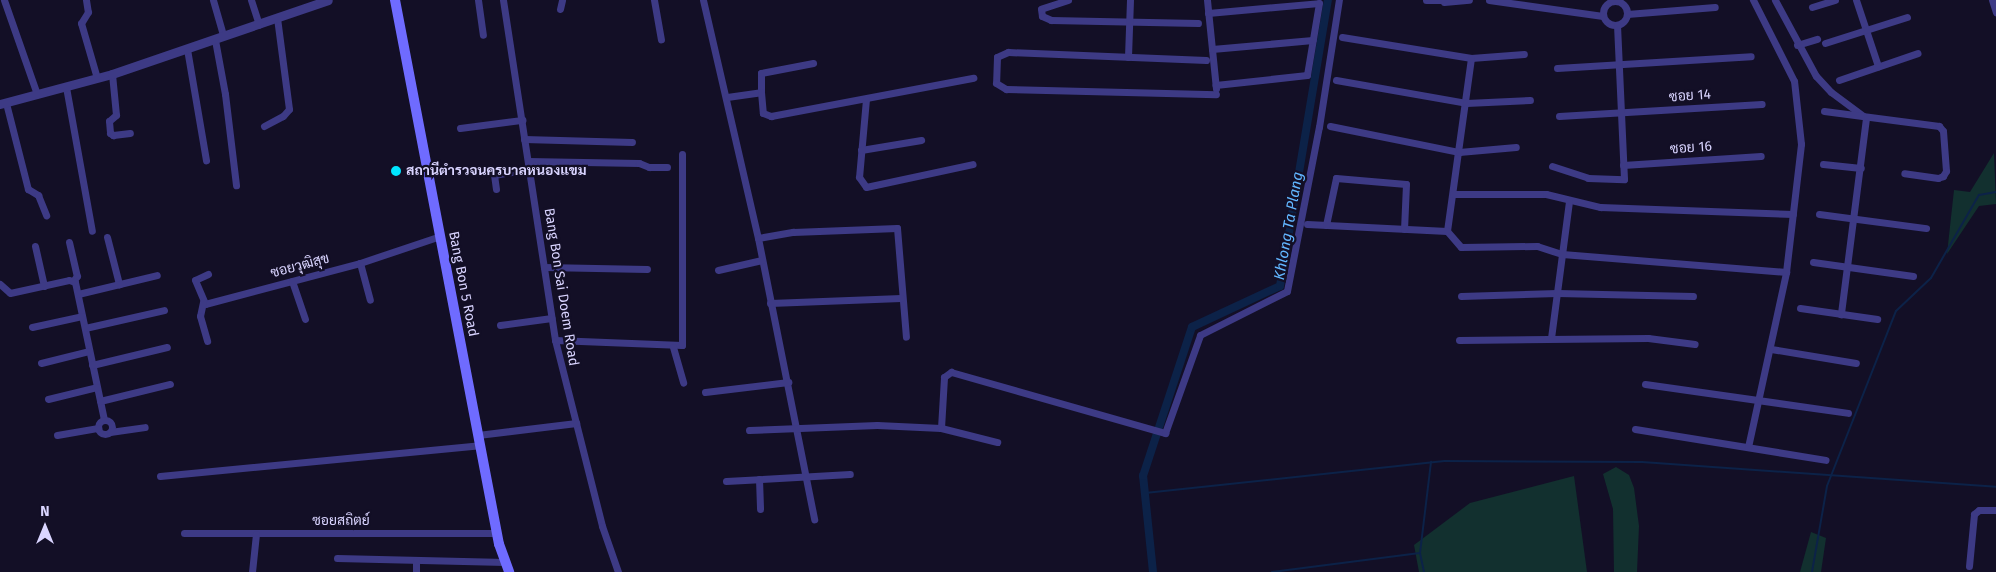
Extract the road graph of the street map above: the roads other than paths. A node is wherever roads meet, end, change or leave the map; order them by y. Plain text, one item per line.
1 (4, 0) edge
2 (86, 0) edge
3 (213, 0) edge
4 (251, 0) edge
5 (328, 0) edge
6 (395, 0) edge
7 (478, 0) edge
8 (503, 0) edge
9 (562, 0) edge
10 (654, 0) edge
11 (703, 0) edge
12 (1068, 0) edge
13 (1130, 0) edge
14 (1207, 0) edge
15 (1339, 0) edge
16 (1426, 0) edge
17 (1468, 0) edge
18 (1489, 0) edge
19 (1614, 0) edge
20 (1753, 0) edge
21 (1775, 0) edge
22 (1835, 0) edge
23 (1856, 0) edge
24 (1992, 0) edge
25 (1319, 1) edge
26 (1444, 1) edge
27 (1715, 7) dead end
28 (1812, 7) dead end
29 (560, 9) dead end
30 (1996, 12) edge
31 (1208, 13) junction
32 (1627, 14) junction
33 (1603, 16) junction
34 (1907, 17) dead end
35 (277, 18) junction
36 (1129, 21) junction
37 (1198, 23) dead end
38 (259, 25) junction
39 (1617, 25) junction
40 (1866, 30) junction
41 (483, 34) dead end
42 (1342, 37) dead end
43 (219, 38) junction
44 (1818, 38) dead end
45 (661, 40) dead end
46 (1313, 40) junction
47 (1825, 43) dead end
48 (1797, 45) junction
49 (187, 49) junction
50 (1212, 49) junction
51 (1918, 52) dead end
52 (1524, 54) dead end
53 (1750, 56) dead end
54 (1128, 57) junction
55 (1471, 58) junction
56 (1206, 60) dead end
57 (813, 63) dead end
58 (1618, 66) junction
59 (1878, 66) junction
60 (1557, 68) dead end
61 (112, 74) junction
62 (97, 78) junction
63 (973, 78) dead end
64 (1336, 80) dead end
65 (1839, 80) dead end
66 (1216, 86) junction
67 (66, 87) junction
68 (761, 92) junction
69 (37, 94) junction
70 (726, 97) junction
71 (866, 99) junction
72 (1530, 100) dead end
73 (1466, 103) junction
74 (3, 104) edge
75 (1762, 104) dead end
76 (1824, 111) dead end
77 (1620, 114) junction
78 (1559, 116) dead end
79 (1866, 118) junction
80 (522, 120) junction
81 (264, 126) dead end
82 (1330, 126) dead end
83 (460, 128) dead end
84 (130, 133) dead end
85 (524, 138) junction
86 (920, 140) dead end
87 (632, 142) dead end
88 (1516, 147) dead end
89 (862, 150) junction
90 (1459, 152) junction
91 (682, 154) dead end
92 (1761, 156) dead end
93 (206, 160) dead end
94 (973, 164) dead end
95 (1823, 164) dead end
96 (528, 165) junction
97 (1623, 165) junction
98 (1552, 166) dead end
99 (667, 167) dead end
100 (1861, 168) junction
101 (1904, 173) dead end
102 (236, 185) dead end
103 (496, 189) dead end
104 (1453, 194) junction
105 (1569, 201) junction
106 (1793, 214) junction
107 (1819, 214) dead end
108 (46, 215) dead end
109 (1853, 219) junction
110 (1307, 224) dead end
111 (1326, 225) junction
112 (1926, 228) dead end
113 (1404, 229) junction
114 (92, 231) dead end
115 (1447, 231) junction
116 (440, 236) junction
117 (107, 237) dead end
118 (758, 238) junction
119 (69, 242) dead end
120 (34, 246) dead end
121 (1562, 254) junction
122 (762, 260) junction
123 (1813, 262) dead end
124 (360, 263) junction
125 (1847, 266) junction
126 (544, 267) junction
127 (647, 269) dead end
128 (718, 270) dead end
129 (1786, 272) junction
130 (208, 274) dead end
131 (157, 275) dead end
132 (1913, 276) dead end
133 (73, 281) junction
134 (292, 281) junction
135 (0, 284) edge
136 (119, 284) junction
137 (44, 286) junction
138 (1557, 293) junction
139 (78, 294) junction
140 (1461, 296) dead end
141 (1694, 296) dead end
142 (901, 298) junction
143 (370, 300) dead end
144 (203, 302) junction
145 (770, 303) junction
146 (1800, 308) dead end
147 (164, 310) dead end
148 (1841, 314) junction
149 (82, 316) junction
150 (552, 318) junction
151 (305, 319) dead end
152 (1877, 319) dead end
153 (500, 325) dead end
154 (32, 327) dead end
155 (85, 328) junction
156 (906, 337) dead end
157 (1551, 338) junction
158 (555, 340) junction
159 (1459, 340) dead end
160 (208, 342) dead end
161 (1695, 344) dead end
162 (167, 347) dead end
163 (673, 347) junction
164 (1771, 350) junction
165 (89, 351) junction
166 (41, 363) dead end
167 (1856, 363) dead end
168 (92, 365) junction
169 (788, 382) junction
170 (683, 383) dead end
171 (170, 384) dead end
172 (1645, 384) dead end
173 (97, 387) junction
174 (705, 392) dead end
175 (48, 399) dead end
176 (100, 401) junction
177 (1759, 401) junction
178 (1848, 413) dead end
179 (104, 420) junction
180 (576, 423) junction
181 (146, 427) dead end
182 (98, 428) junction
183 (798, 428) junction
184 (941, 428) junction
185 (1635, 429) dead end
186 (749, 430) dead end
187 (110, 432) junction
188 (58, 436) dead end
189 (479, 440) junction
190 (998, 442) dead end
191 (1748, 447) junction
192 (1826, 460) dead end
193 (850, 474) dead end
194 (160, 476) dead end
195 (806, 476) junction
196 (759, 479) junction
197 (726, 481) dead end
198 (760, 509) dead end
199 (1996, 510) edge
200 (814, 519) dead end
201 (184, 533) dead end
202 (497, 533) junction
203 (256, 534) junction
204 (337, 558) dead end
205 (416, 561) junction
206 (1969, 566) dead end
207 (505, 569) edge
208 (252, 572) edge
209 (416, 572) edge
210 (618, 572) edge

1 - 69 street
2 - 62 street
3 - 43 street
4 - 38 street
5 - 35 street
6 - 116 main road, Bang Bon 5 Road
7 - 41 street
8 - 80 street, Bang Bon Sai Doem Road
9 - 29 street
10 - 45 street
11 - 70 street
12 - 36 street
13 - 36 street
14 - 31 street
15 - 184 street
16 - 26 street
17 - 26 street
18 - 33 street
19 - 32 street
19 - 33 street
20 - 106 street
21 - 48 street
22 - 28 street
23 - 40 street
24 - 30 street
25 - 31 street
25 - 46 street
27 - 32 street
31 - 50 street
32 - 39 street
33 - 39 street
34 - 40 street
35 - 38 street
35 - 81 street
36 - 37 street
36 - 54 street
38 - 43 street
39 - 58 street
40 - 47 street
40 - 59 street
42 - 55 street
43 - 49 street
43 - 102 street
44 - 48 street
46 - 50 street
46 - 66 street
48 - 79 street
49 - 61 street
49 - 93 street
50 - 66 street
51 - 59 street
52 - 55 street
53 - 58 street
54 - 56 street
54 - 66 street
55 - 73 street
57 - 68 street
58 - 60 street
58 - 77 street
59 - 65 street
61 - 62 street
61 - 84 street
62 - 67 street
63 - 71 street
64 - 73 street
67 - 69 street
67 - 114 street
68 - 70 street
68 - 71 street
69 - 74 street
70 - 118 street
71 - 89 street
72 - 73 street
73 - 90 street
74 - 108 street
75 - 77 street, ซอย 14
76 - 79 street
77 - 78 street, ซอย 14
77 - 97 street
79 - 100 street
79 - 101 street
80 - 83 street
80 - 85 street, Bang Bon Sai Doem Road
82 - 90 street
85 - 87 street
85 - 96 street, Bang Bon Sai Doem Road
86 - 89 street
88 - 90 street
89 - 94 street
90 - 104 street
91 - 163 street
92 - 97 street, ซอย 16
95 - 100 street
96 - 99 street
96 - 103 street
96 - 126 street, Bang Bon Sai Doem Road
97 - 98 street
100 - 109 street
104 - 105 street
104 - 115 street
105 - 106 street
105 - 121 street
106 - 129 street
107 - 109 street
109 - 112 street
109 - 125 street
110 - 111 street
111 - 113 street
111 - 113 street
113 - 115 street
115 - 121 street
116 - 124 street, ซอยวุฒิสุข
116 - 189 main road, Bang Bon 5 Road
117 - 136 street
118 - 122 street
118 - 142 street
119 - 133 street
120 - 137 street
121 - 129 street
121 - 138 street
122 - 128 street
122 - 145 street
123 - 125 street
124 - 134 street, ซอยวุฒิสุข
124 - 143 street
125 - 132 street
125 - 148 street
126 - 127 street
126 - 150 street, Bang Bon Sai Doem Road
129 - 164 street
130 - 144 street
131 - 136 street
133 - 137 street
133 - 139 street
134 - 144 street, ซอยวุฒิสุข
134 - 151 street
135 - 137 street
136 - 139 street
138 - 140 street
138 - 141 street
138 - 157 street
139 - 149 street
142 - 145 street
142 - 156 street
144 - 160 street
145 - 169 street
146 - 148 street
147 - 155 street
148 - 152 street
149 - 154 street
149 - 155 street
150 - 153 street
150 - 158 street, Bang Bon Sai Doem Road
155 - 165 street
157 - 159 street
157 - 161 street
158 - 163 street
158 - 180 street, Bang Bon Sai Doem Road
162 - 168 street
163 - 170 street
164 - 167 street
164 - 177 street
165 - 166 street
165 - 168 street
168 - 173 street
169 - 174 street
169 - 183 street
171 - 176 street
172 - 177 street
173 - 175 street
173 - 176 street
176 - 179 street
177 - 178 street
177 - 191 street
179 - 182 street
179 - 187 street
180 - 189 street
180 - 210 street, Bang Bon Sai Doem Road
181 - 187 street
182 - 187 street
182 - 188 street
183 - 184 street
183 - 186 street
183 - 195 street
184 - 190 street
185 - 191 street
189 - 194 street
189 - 202 main road, Bang Bon 5 Road
191 - 192 street
193 - 195 street
195 - 196 street
195 - 200 street
196 - 197 street
196 - 198 street
199 - 206 street
201 - 203 street, ซอยสถิตย์
202 - 203 street, ซอยสถิตย์
202 - 207 main road, Bang Bon 5 Road
203 - 208 street
204 - 205 street
205 - 207 street
205 - 209 street

